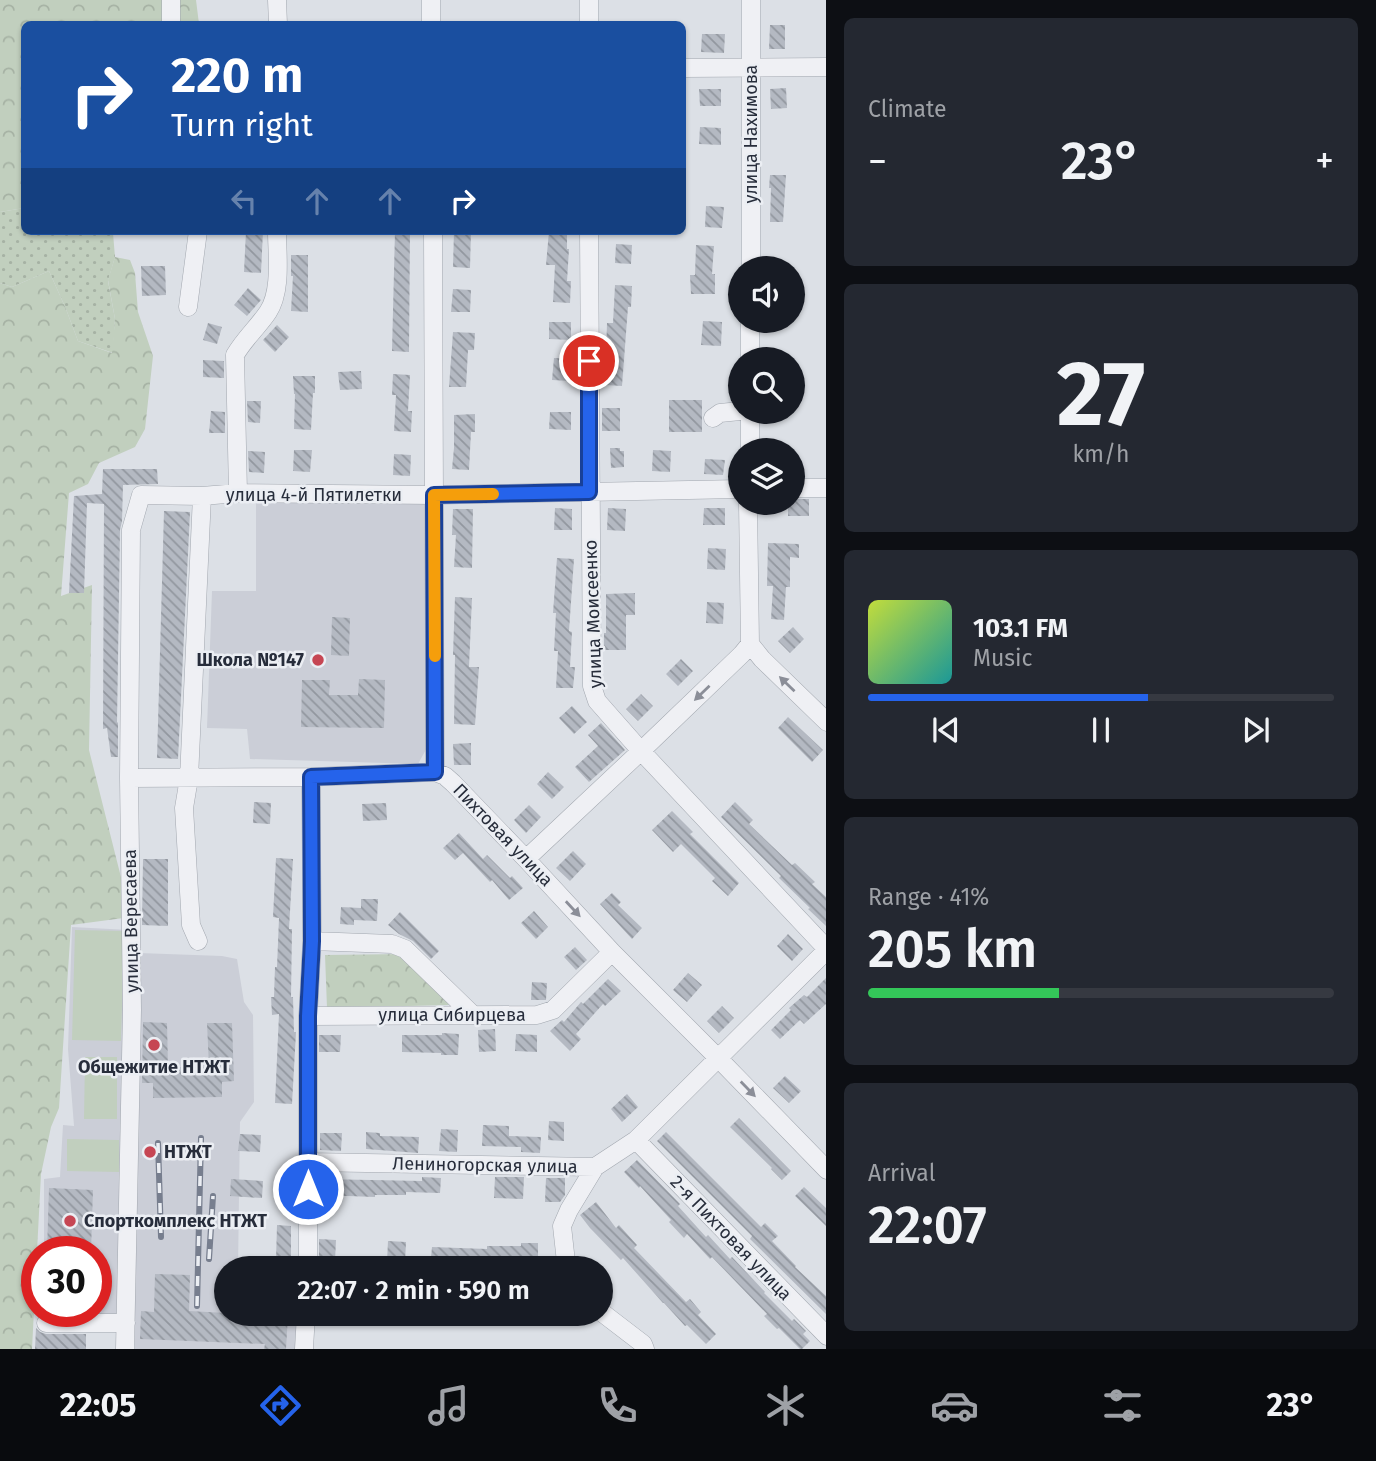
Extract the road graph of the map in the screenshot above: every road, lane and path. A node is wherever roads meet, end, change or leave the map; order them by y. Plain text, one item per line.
1 (171, 0) edge
2 (277, 0) edge
3 (431, 0) edge
4 (589, 0) edge
5 (751, 0) edge
6 (171, 21) edge
7 (278, 21) edge
8 (431, 21) edge
9 (589, 21) edge
10 (752, 67) junction
11 (826, 67) edge
12 (686, 68) edge
13 (197, 235) edge
14 (277, 235) edge
15 (433, 235) edge
16 (589, 235) edge
17 (751, 256) edge
18 (188, 307) dead end
19 (728, 412) edge
20 (713, 418) dead end
21 (805, 488) edge
22 (826, 488) edge
23 (728, 489) edge
24 (589, 492) junction
25 (238, 494) junction
26 (141, 495) joint
27 (434, 495) junction
28 (201, 496) junction
29 (748, 515) edge
30 (750, 644) junction
31 (826, 721) edge
32 (641, 751) junction
33 (435, 772) junction
34 (311, 777) junction
35 (129, 778) junction
36 (188, 778) junction
37 (526, 859) junction
38 (198, 941) dead end
39 (312, 941) junction
40 (826, 948) edge
41 (826, 950) edge
42 (612, 952) junction
43 (472, 1015) junction
44 (308, 1016) junction
45 (718, 1058) junction
46 (636, 1140) junction
47 (308, 1162) junction
48 (595, 1167) junction
49 (826, 1169) edge
50 (308, 1256) edge
51 (565, 1256) edge
52 (613, 1321) edge
53 (112, 1323) edge
54 (127, 1323) junction
55 (305, 1326) edge
56 (826, 1335) edge
57 (125, 1349) edge
58 (304, 1349) edge
59 (645, 1349) edge

1 - 6 street
2 - 7 street
3 - 8 street
4 - 9 street
5 - 10 street, улица Нахимова
10 - 11 street
10 - 12 street
10 - 17 street, улица Нахимова
13 - 18 street
14 - 25 street
15 - 27 street, Пихтовая улица
16 - 24 street, улица Моисеенко
19 - 20 street
21 - 22 street
23 - 24 street, улица 4-й Пятилетки
24 - 27 street, улица 4-й Пятилетки
24 - 32 street, улица Моисеенко
25 - 27 street, улица 4-й Пятилетки
25 - 28 street, улица 4-й Пятилетки
26 - 28 street, улица 4-й Пятилетки
26 - 35 street, улица Вересаева
27 - 33 street, Пихтовая улица
28 - 36 street
29 - 30 street
31 -> 30 street
30 -> 32 street
32 - 37 street
32 - 40 street, улица Моисеенко
33 - 34 street
33 - 37 street, Пихтовая улица
34 - 36 street
34 - 39 street
35 - 36 street
35 - 54 street, улица Вересаева
36 - 38 street
37 -> 42 street, Пихтовая улица
39 - 43 street
39 - 44 street
41 - 45 street, Лениногорская улица
42 - 43 street, улица Сибирцева
42 - 45 street, Пихтовая улица
43 - 44 street, улица Сибирцева
44 - 47 street
45 - 46 street, Лениногорская улица
45 -> 49 street, Пихтовая улица
46 - 48 street, Лениногорская улица
46 - 56 street, 2-я Пихтовая улица
47 - 48 street, Лениногорская улица
47 - 50 street
48 - 51 street
52 - 59 street
53 - 54 street
54 - 57 street, улица Вересаева
55 - 58 street

